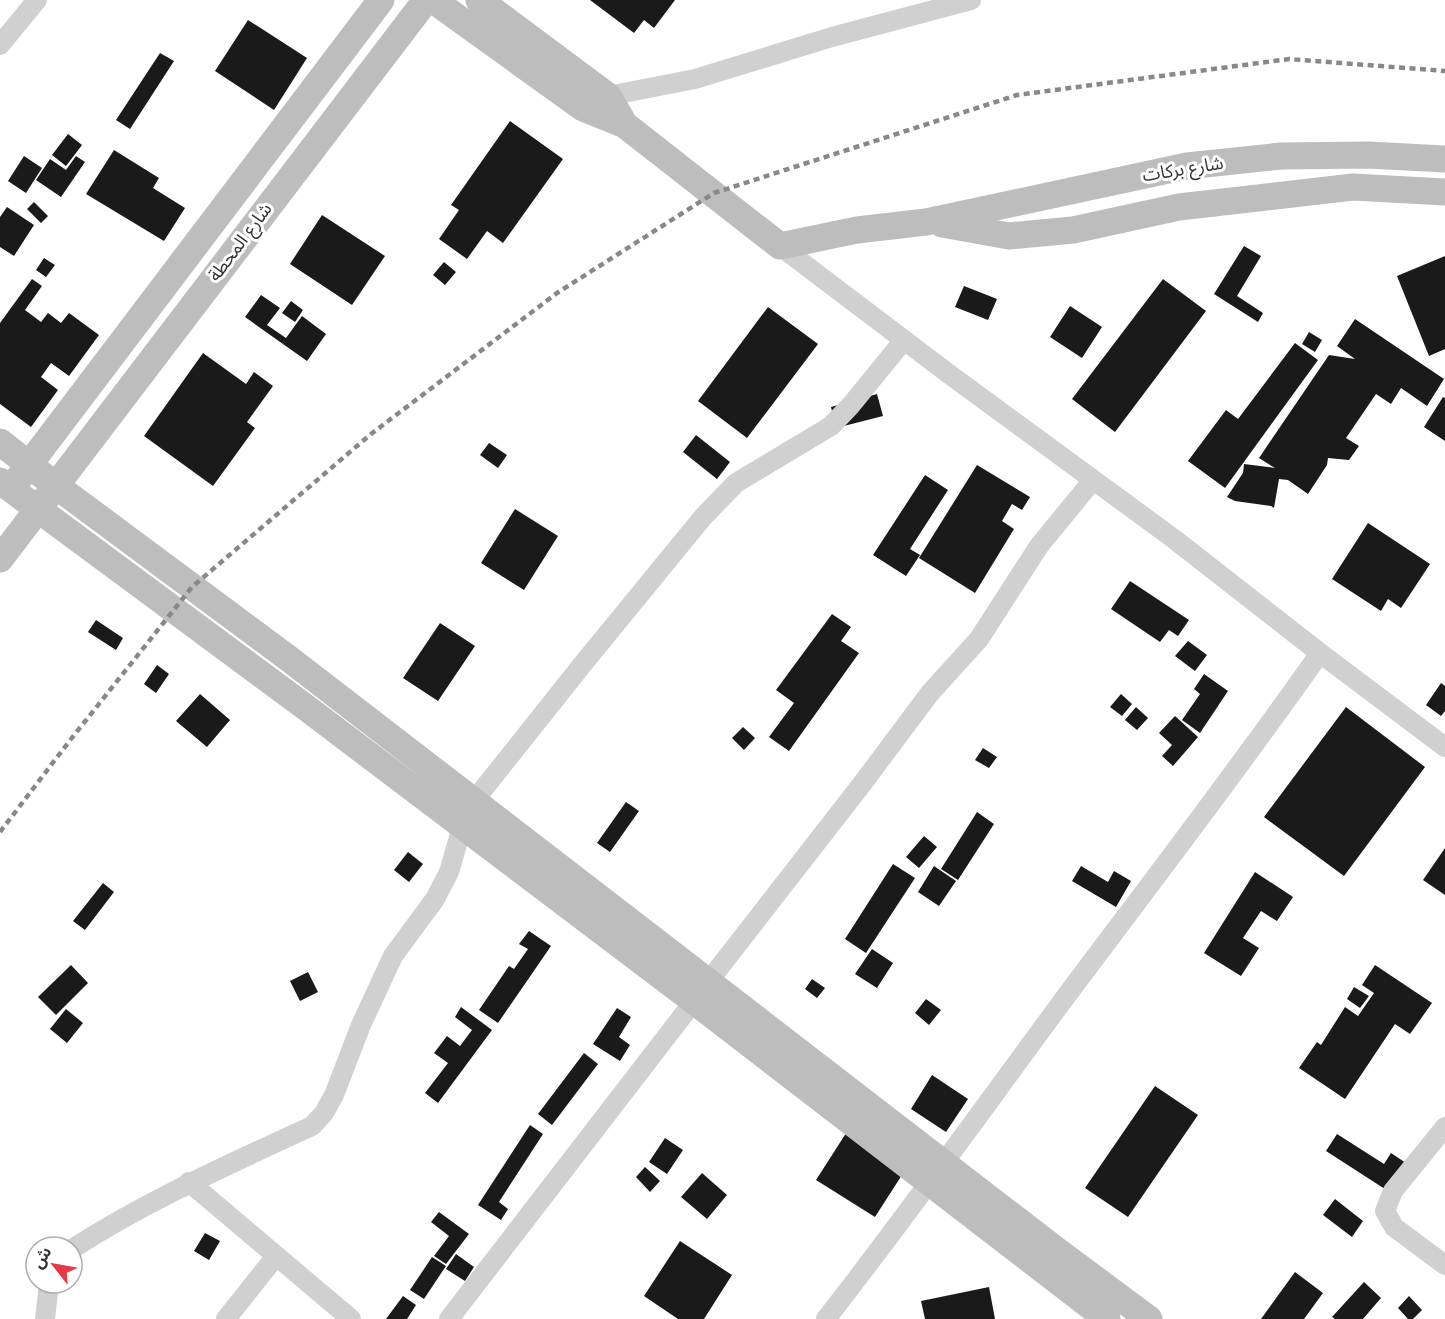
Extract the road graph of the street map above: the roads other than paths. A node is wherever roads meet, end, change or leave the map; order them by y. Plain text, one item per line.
1 (37, 0) edge
2 (381, 0) edge
3 (426, 0) edge
4 (434, 0) edge
5 (478, 0) edge
6 (971, 0) edge
7 (0, 45) edge
8 (608, 96) junction
9 (583, 108) junction
10 (625, 124) junction
11 (1445, 159) edge
12 (1445, 192) edge
13 (926, 222) junction
14 (780, 246) junction
15 (904, 340) junction
16 (0, 442) edge
17 (30, 463) junction
18 (1093, 480) junction
19 (55, 485) junction
20 (4, 491) edge
21 (38, 509) junction
22 (0, 558) edge
23 (1320, 653) junction
24 (1445, 747) edge
25 (473, 802) junction
26 (462, 827) junction
27 (701, 991) junction
28 (1445, 1127) edge
29 (937, 1172) junction
30 (189, 1182) junction
31 (84, 1241) edge
32 (276, 1256) junction
33 (1445, 1265) edge
34 (48, 1295) edge
35 (45, 1319) edge
36 (226, 1319) edge
37 (351, 1319) edge
38 (448, 1319) edge
39 (826, 1319) edge
40 (1107, 1319) edge
41 (1149, 1319) edge

1 - 7 street
2 - 17 main road, شارع المحطة
3 - 19 main road, شارع المحطة
4 - 9 main road
5 - 8 main road
6 - 8 street
8 - 9 street
8 - 10 main road
9 - 10 main road
10 - 14 main road
11 - 13 main road, شارع بركات
12 - 13 main road, شارع بركات
13 - 14 main road, شارع بركات
14 - 15 street
15 - 18 street
15 - 25 street
16 - 17 main road
17 - 19 main road
17 - 20 main road, شارع المحطة
18 - 23 street
18 - 27 street
19 - 21 main road, شارع المحطة
19 - 25 main road
20 - 21 main road
21 - 22 main road, شارع المحطة
21 - 26 main road
23 - 24 street
23 - 29 street
25 - 27 main road
26 - 27 main road
26 - 30 street
27 - 29 main road
27 - 38 street
28 - 33 street
29 - 39 street
29 - 40 main road
29 - 41 main road
30 - 31 street
30 - 32 street
32 - 36 street
32 - 37 street
34 - 35 street

